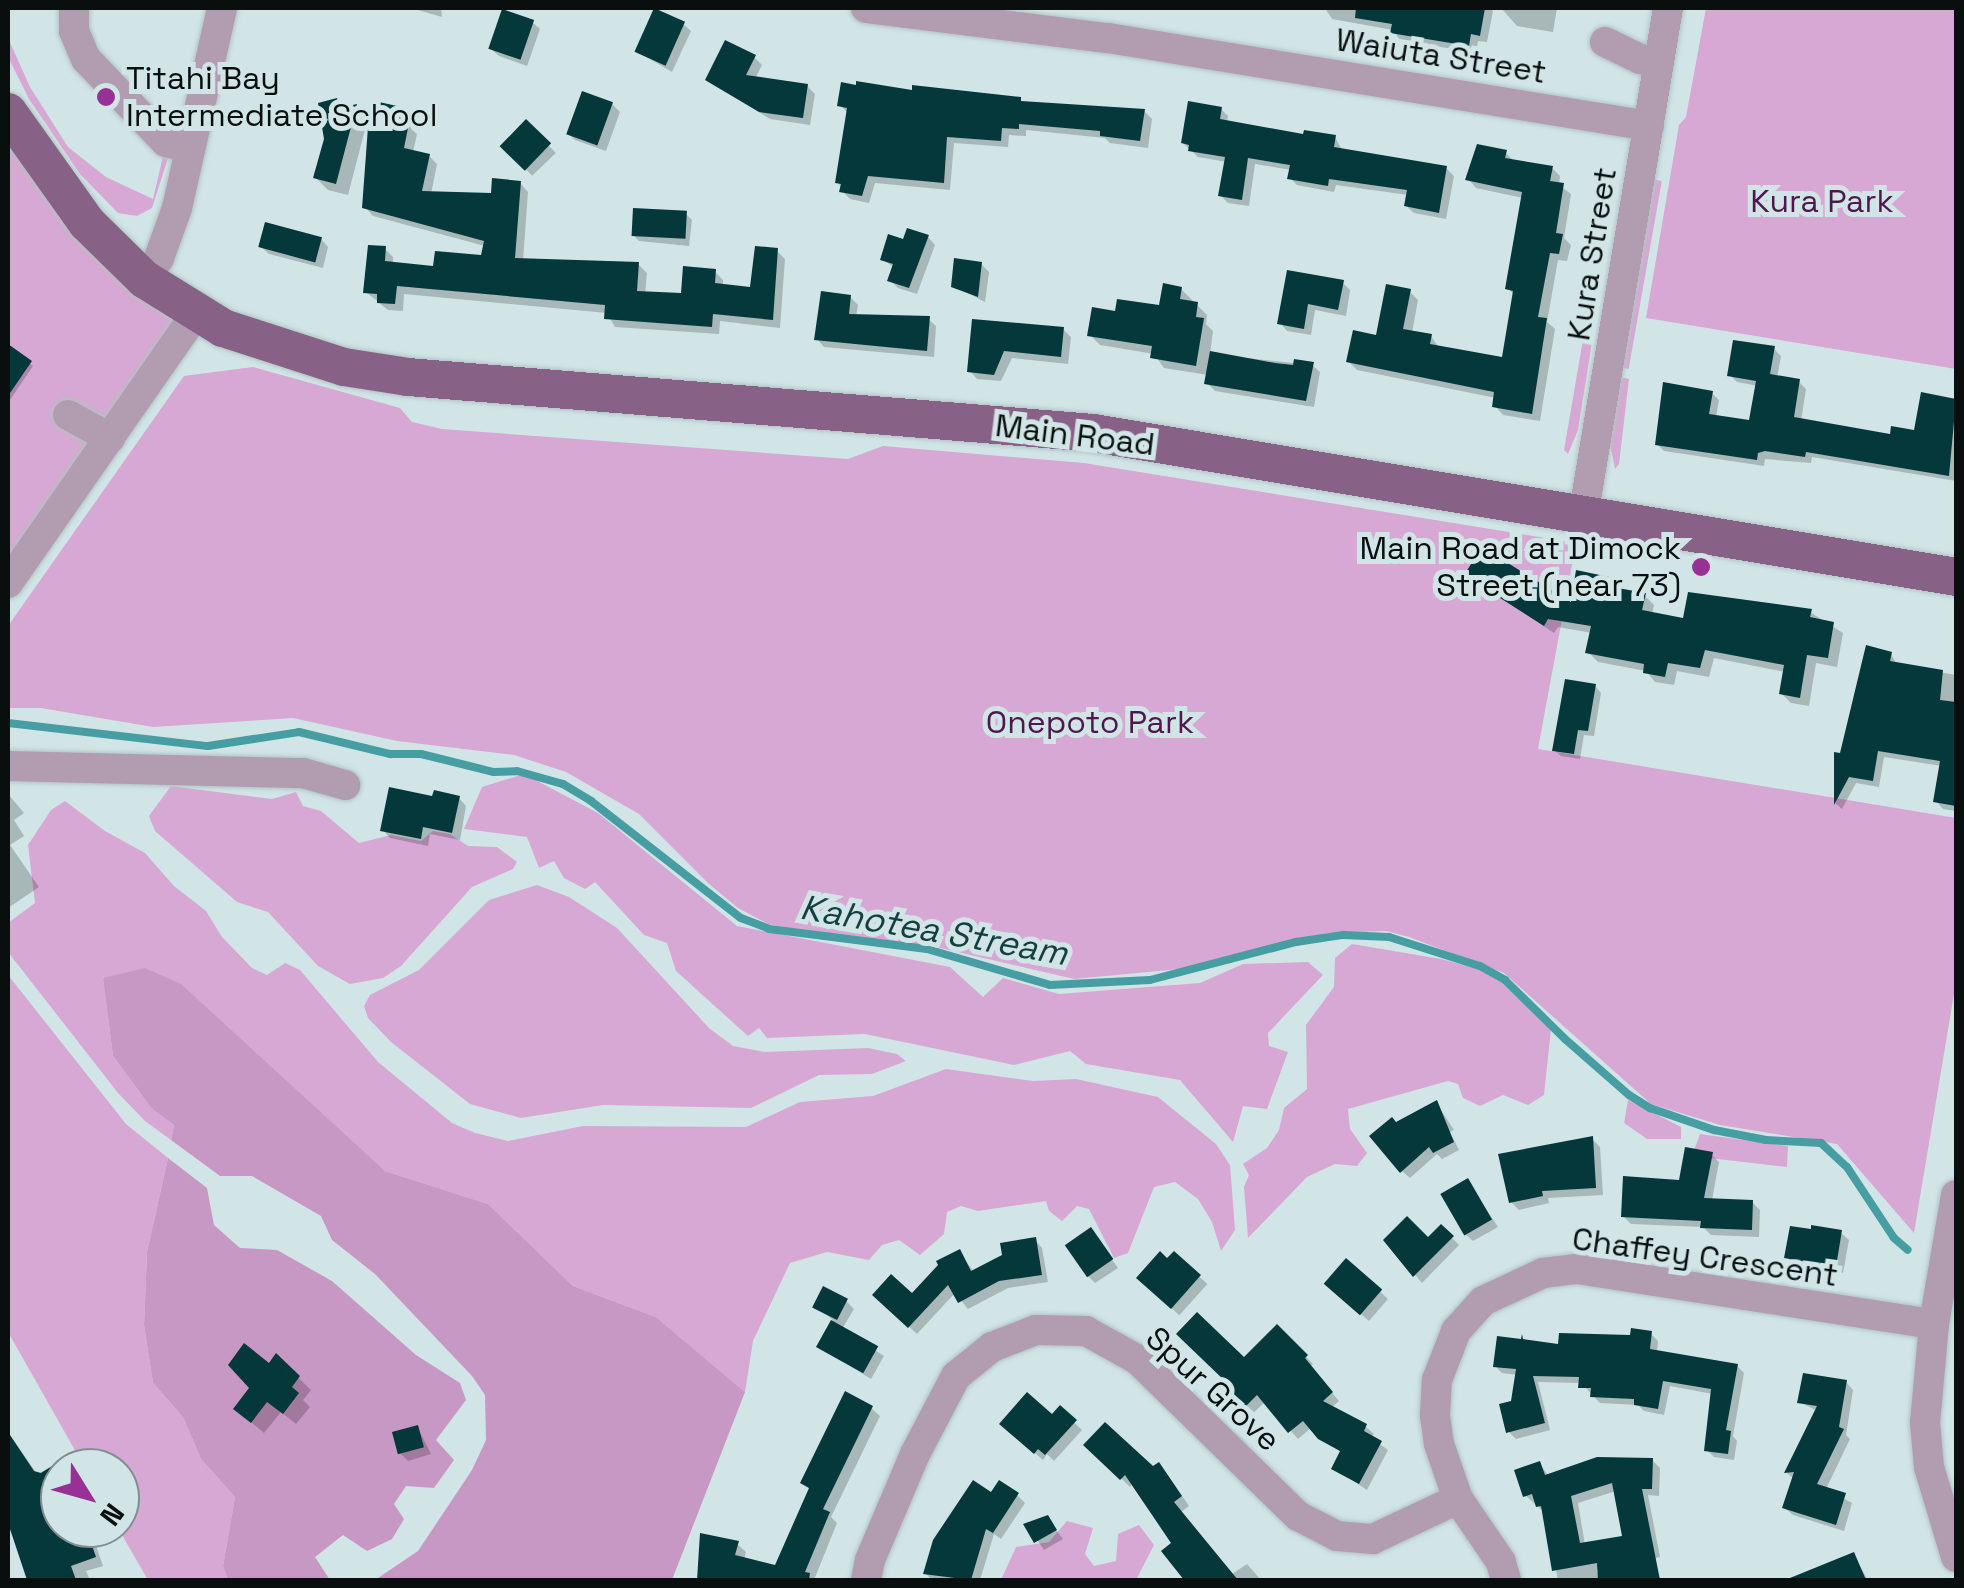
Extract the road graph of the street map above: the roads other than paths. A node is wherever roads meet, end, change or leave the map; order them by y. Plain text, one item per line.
1 (74, 8) edge
2 (222, 8) edge
3 (866, 8) edge
4 (1668, 8) edge
5 (1605, 42) dead end
6 (1659, 62) junction
7 (8, 112) edge
8 (1648, 126) junction
9 (190, 148) junction
10 (144, 278) junction
11 (196, 314) junction
12 (68, 415) dead end
13 (110, 438) junction
14 (1584, 512) junction
15 (1956, 577) edge
16 (8, 584) edge
17 (8, 766) edge
18 (346, 785) dead end
19 (1956, 1195) edge
20 (1934, 1324) junction
21 (1458, 1499) junction
22 (1953, 1541) edge
23 (866, 1580) edge
24 (1506, 1580) edge

1 - 9 street
2 - 9 street
3 - 8 street, Waiuta Street
4 - 6 street, Kura Street
5 - 6 street
6 - 8 street, Kura Street
7 - 10 main road, Main Road
8 - 14 street, Kura Street
9 - 10 street
10 - 11 main road, Main Road
11 - 13 street
11 - 14 main road, Main Road
12 - 13 street
13 - 16 street
14 - 15 main road, Main Road
17 - 18 street
19 - 20 street
20 - 21 street, Chaffey Crescent
20 - 22 street
21 - 23 street, Spur Grove
21 - 24 street, Chaffey Crescent

